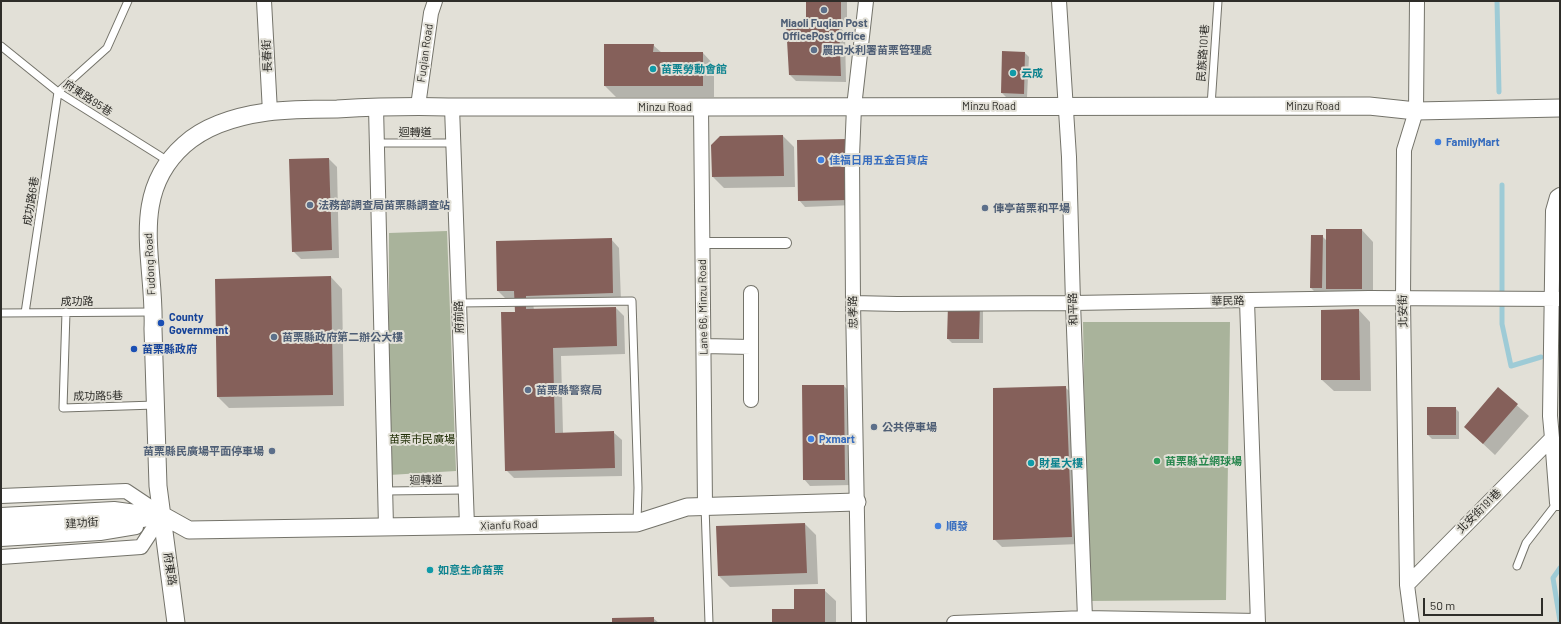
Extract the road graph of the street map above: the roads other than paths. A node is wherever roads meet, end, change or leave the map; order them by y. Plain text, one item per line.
1 (128, 1) edge
2 (264, 1) edge
3 (435, 1) edge
4 (866, 1) edge
5 (1059, 1) edge
6 (1218, 1) edge
7 (1417, 1) edge
8 (1, 46) edge
9 (58, 92) junction
10 (418, 106) junction
11 (1066, 106) junction
12 (1211, 106) junction
13 (376, 107) junction
14 (452, 107) junction
15 (854, 107) junction
16 (701, 108) junction
17 (1560, 108) edge
18 (1416, 110) junction
19 (270, 112) junction
20 (377, 142) junction
21 (453, 143) junction
22 (168, 161) junction
23 (1560, 195) edge
24 (703, 243) junction
25 (786, 243) dead end
26 (751, 293) dead end
27 (1403, 299) junction
28 (1556, 299) edge
29 (1247, 301) junction
30 (458, 303) junction
31 (853, 303) junction
32 (1073, 303) junction
33 (66, 312) junction
34 (153, 312) junction
35 (25, 313) junction
36 (1, 314) edge
37 (704, 346) junction
38 (751, 347) junction
39 (751, 400) dead end
40 (156, 405) junction
41 (1556, 437) edge
42 (466, 490) junction
43 (386, 491) junction
44 (1, 496) edge
45 (857, 502) junction
46 (1558, 503) edge
47 (705, 506) junction
48 (162, 515) junction
49 (1, 516) edge
50 (637, 523) junction
51 (467, 526) junction
52 (386, 527) junction
53 (1, 529) edge
54 (1, 539) edge
55 (1, 558) edge
56 (1517, 566) dead end
57 (1407, 585) junction
58 (1085, 618) junction
59 (1258, 622) edge
60 (176, 623) edge
61 (709, 623) edge
62 (859, 623) edge
63 (954, 623) edge
64 (1412, 623) edge

1 - 9 lane
2 - 19 street, 長春街
3 - 10 street, Fuqian Road
4 - 15 street, 忠孝路
5 - 11 street, 和平路
6 - 12 lane, 民族路101巷
7 - 18 street, 北安街
8 - 9 lane, 府東路95巷
9 - 22 lane, 府東路95巷
9 - 35 lane, 成功路6巷
10 - 13 street, Fudong Road
10 - 14 street, Minzu Road
11 - 12 street, Minzu Road
11 - 15 street, Minzu Road
11 - 32 street, 和平路
12 - 18 street, Minzu Road
13 - 19 street, Fudong Road
13 - 20 street
14 - 16 street, Minzu Road
14 - 21 street, 府前路
15 - 16 street, Minzu Road
15 - 31 street, 忠孝路
16 - 24 street, Lane 66, Minzu Road
17 - 18 street, Minzu Road
18 - 27 street, 北安街
19 - 22 street, Fudong Road
20 - 21 lane, 迴轉道
20 - 43 street
21 - 30 street, 府前路
22 - 34 street, Fudong Road
23 - 28 street
24 - 25 street
24 - 37 street, Lane 66, Minzu Road
26 - 38 street
27 - 28 street, 華民路
27 - 29 street, 華民路
27 - 57 street, 北安街
28 - 41 street
29 - 32 street, 華民路
29 - 59 street
30 - 42 street, 府前路
30 - 50 lane
31 - 32 street, 華民路
31 - 45 street, 忠孝路
32 - 58 street, 和平路
33 - 34 lane, 成功路
33 - 35 lane, 成功路
33 - 40 lane, 成功路5巷
34 - 40 street, Fudong Road
35 - 36 lane, 成功路
37 - 38 street
37 - 47 street, Lane 66, Minzu Road
38 - 39 street
40 - 48 street, Fudong Road
41 - 46 street
41 - 57 street, 北安街191巷
42 - 43 lane, 迴轉道
42 - 51 street, 府前路
43 - 52 street
44 - 48 street
45 - 47 street, Xianfu Road
45 - 62 street, 忠孝路
46 - 56 lane
47 - 50 street, Xianfu Road
47 - 61 lane
48 - 49 street
48 - 52 street, Xianfu Road
48 - 53 street, 建功街
48 - 54 street
48 - 55 street
48 - 60 street, 府東路
50 - 51 street, Xianfu Road
51 - 52 street, Xianfu Road
57 - 64 street, 北安街
58 - 59 street
58 - 63 street

